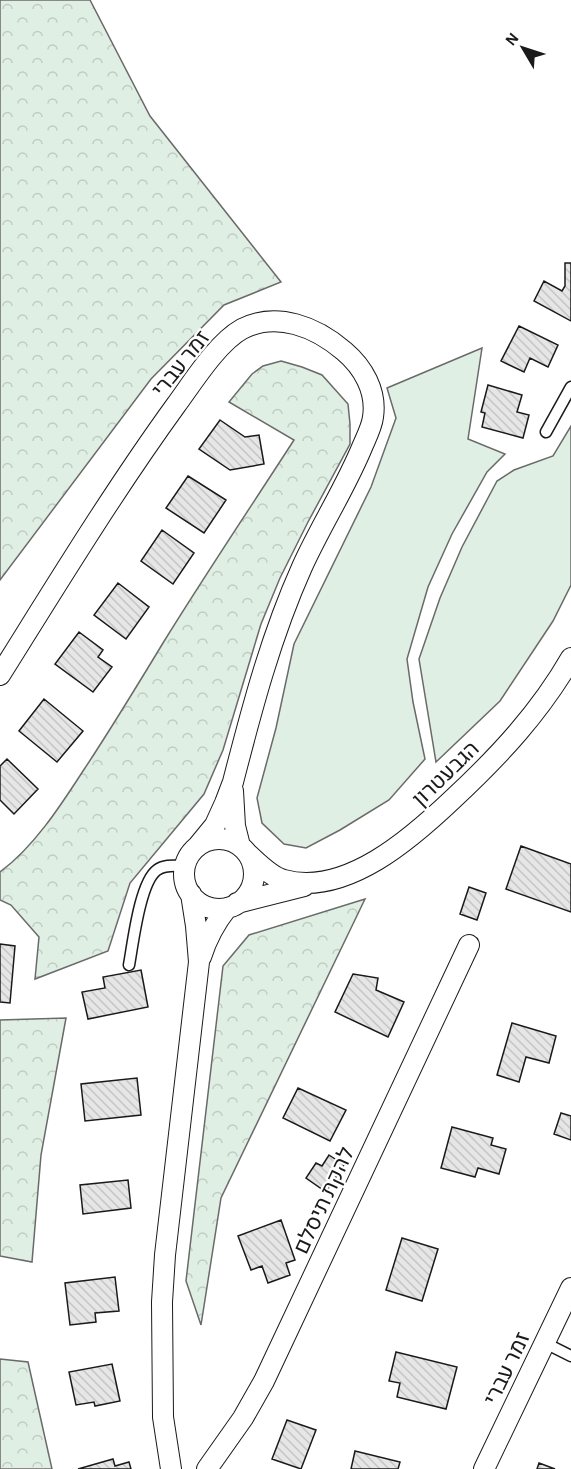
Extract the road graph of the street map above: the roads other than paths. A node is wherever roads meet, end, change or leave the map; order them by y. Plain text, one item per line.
1 (571, 387) edge
2 (546, 432) dead end
3 (571, 658) edge
4 (0, 675) edge
5 (232, 782) junction
6 (197, 847) junction
7 (244, 850) junction
8 (185, 867) junction
9 (318, 882) junction
10 (191, 894) junction
11 (232, 906) junction
12 (469, 945) dead end
13 (199, 962) junction
14 (129, 964) dead end
15 (571, 1288) edge
16 (545, 1343) junction
17 (571, 1356) edge
18 (171, 1469) edge
19 (207, 1469) edge
20 (484, 1469) edge

1 - 2 lane
3 - 9 street, הגבעטרון
4 - 5 street, זמר עברי
5 - 6 street, זמר עברי
5 - 7 street, זמר עברי
6 - 7 street
6 - 8 street
7 - 9 street, הגבעטרון
7 - 11 street
8 - 10 street
8 - 14 lane
9 - 11 street, הגבעטרון
10 - 11 street
10 - 13 street
11 - 13 street
12 - 19 street, להקת תיסלם
13 - 18 street
15 - 16 street, זמר עברי
16 - 17 lane
16 - 20 street, זמר עברי

